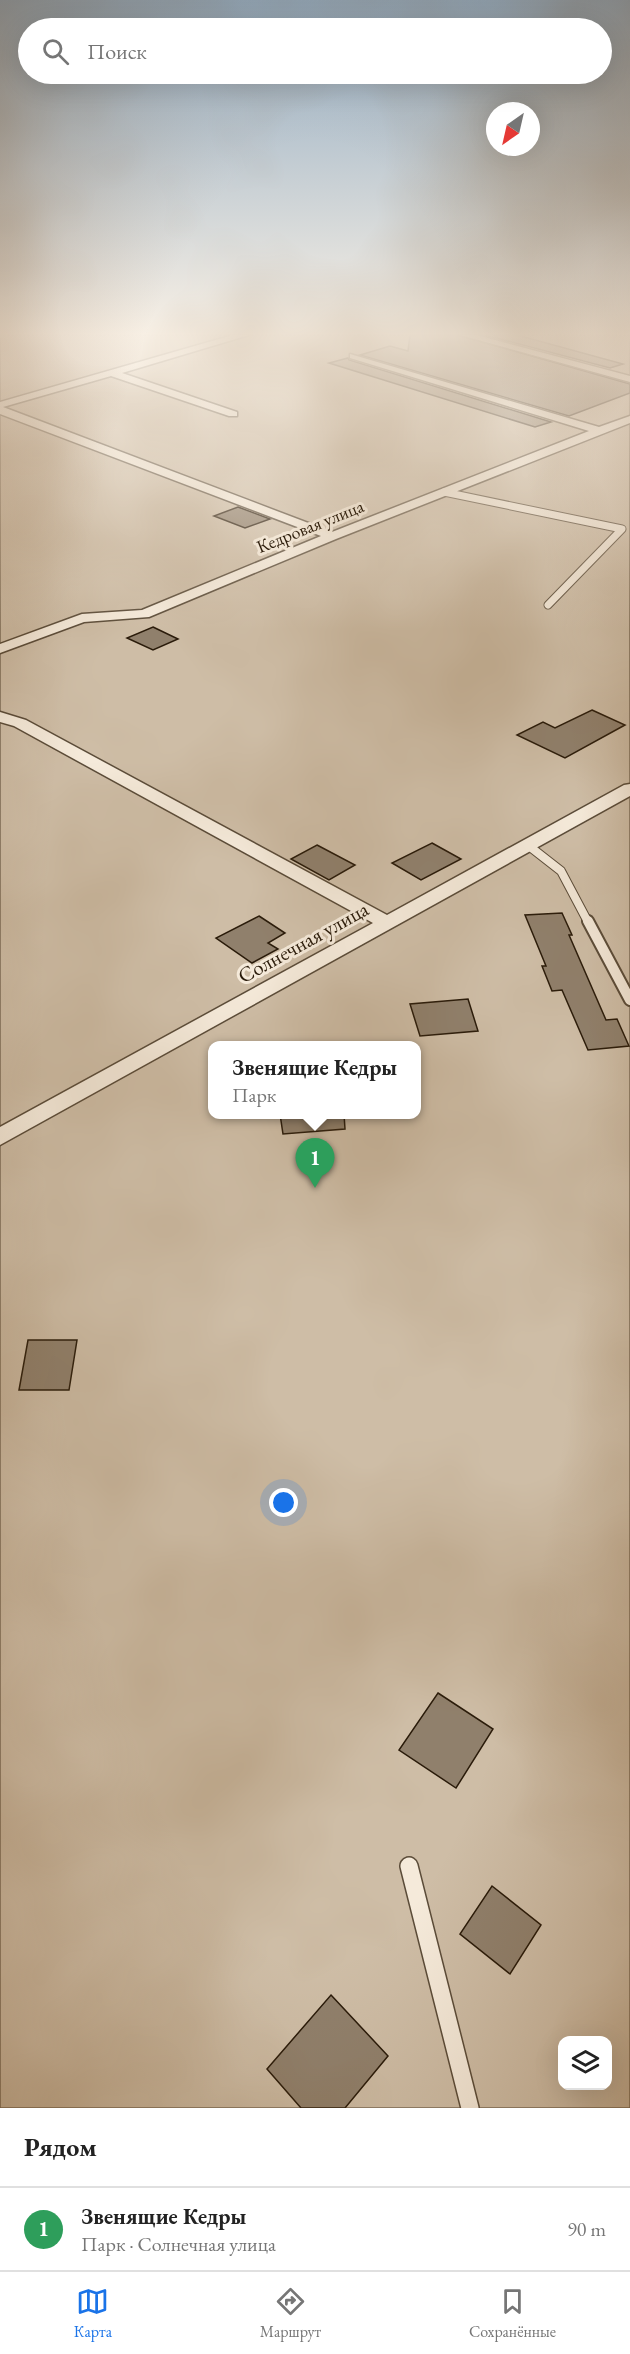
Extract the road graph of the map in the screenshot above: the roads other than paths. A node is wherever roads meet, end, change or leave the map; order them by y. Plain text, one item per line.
1 (62, 433) edge
2 (594, 433) edge
3 (444, 492) junction
4 (630, 523) edge
5 (622, 529) junction
6 (332, 536) junction
7 (548, 605) dead end
8 (0, 649) edge
9 (0, 717) edge
10 (630, 789) edge
11 (529, 846) junction
12 (388, 923) junction
13 (630, 1000) edge
14 (0, 1137) edge
15 (409, 1866) dead end
16 (470, 2108) edge

1 - 6 street
2 - 3 street, Кедровая улица
3 - 5 lane
3 - 6 street, Кедровая улица
4 - 5 lane
5 - 7 lane
6 - 8 street, Кедровая улица
9 - 12 street
10 - 11 street, Солнечная улица
11 - 12 street, Солнечная улица
11 - 13 lane
12 - 14 street, Солнечная улица
15 - 16 lane

